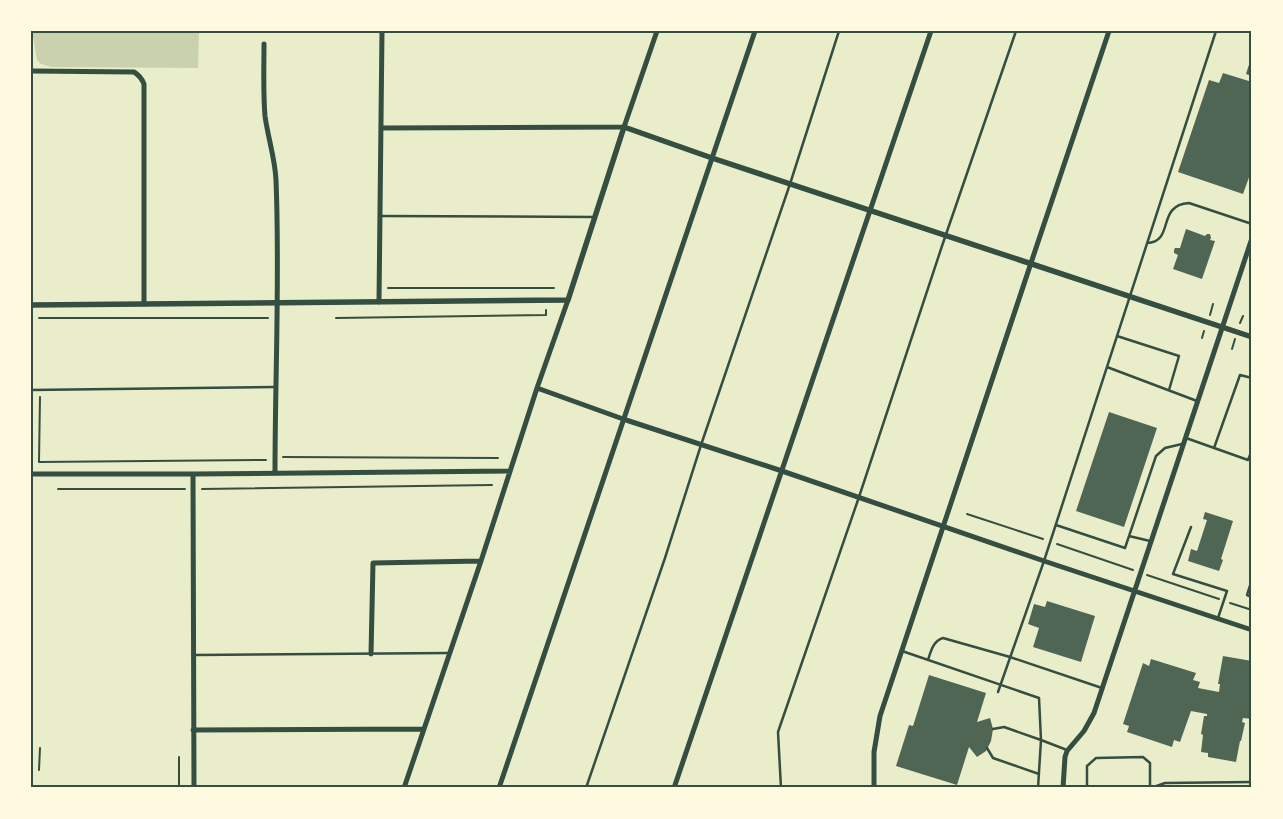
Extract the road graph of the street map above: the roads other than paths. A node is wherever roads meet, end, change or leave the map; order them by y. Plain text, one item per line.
1 (382, 31) edge
2 (657, 31) edge
3 (755, 31) edge
4 (840, 31) edge
5 (931, 31) edge
6 (1016, 31) edge
7 (1109, 31) edge
8 (1216, 31) edge
9 (264, 44) dead end
10 (31, 71) edge
11 (624, 127) junction
12 (381, 128) junction
13 (712, 158) junction
14 (790, 184) junction
15 (870, 210) junction
16 (380, 216) junction
17 (595, 217) junction
18 (1252, 224) edge
19 (946, 236) junction
20 (1252, 238) edge
21 (1147, 243) junction
22 (1249, 254) edge
23 (1030, 264) junction
24 (1130, 296) junction
25 (568, 300) junction
26 (277, 302) junction
27 (379, 302) junction
28 (144, 304) junction
29 (31, 305) edge
30 (1222, 327) junction
31 (1117, 336) junction
32 (1252, 337) edge
33 (1107, 367) junction
34 (1252, 378) edge
35 (275, 388) junction
36 (537, 388) junction
37 (31, 390) edge
38 (1169, 390) junction
39 (1198, 401) junction
40 (623, 419) junction
41 (1185, 441) junction
42 (701, 445) junction
43 (1214, 448) junction
44 (1252, 450) edge
45 (510, 471) junction
46 (782, 471) junction
47 (275, 473) junction
48 (31, 474) edge
49 (193, 474) junction
50 (859, 497) junction
51 (1056, 525) junction
52 (943, 526) junction
53 (1191, 526) dead end
54 (1130, 536) junction
55 (1151, 541) junction
56 (481, 561) junction
57 (1044, 561) junction
58 (1252, 579) edge
59 (1135, 590) junction
60 (1252, 597) edge
61 (1218, 618) junction
62 (1252, 630) edge
63 (902, 651) junction
64 (450, 653) junction
65 (371, 654) junction
66 (193, 655) junction
67 (1010, 657) junction
68 (928, 660) junction
69 (1000, 684) junction
70 (1103, 688) junction
71 (998, 692) dead end
72 (424, 729) junction
73 (993, 729) dead end
74 (193, 730) junction
75 (1041, 740) junction
76 (987, 748) dead end
77 (1068, 750) junction
78 (1039, 774) junction
79 (1252, 782) edge
80 (1165, 783) junction
81 (194, 788) edge
82 (404, 788) edge
83 (499, 788) edge
84 (586, 788) edge
85 (674, 788) edge
86 (781, 788) edge
87 (874, 788) edge
88 (1038, 788) edge
89 (1063, 788) edge
90 (1087, 788) edge
91 (1150, 788) edge
92 (1165, 788) edge

1 - 12 street
2 - 11 street
3 - 13 street
4 - 14 lane
5 - 15 street
6 - 19 lane
7 - 23 street
8 - 21 lane
9 - 26 street
10 - 28 street
11 - 12 street
11 - 13 street
11 - 17 street
12 - 16 street
13 - 14 street
13 - 40 street
14 - 15 street
14 - 42 lane
15 - 19 street
15 - 46 street
16 - 17 lane
16 - 27 street
17 - 25 street
18 - 21 lane
19 - 23 street
19 - 50 lane
20 - 22 street
21 - 24 lane
22 - 30 street
23 - 24 street
23 - 52 street
24 - 30 street
24 - 31 lane
25 - 27 street
25 - 36 street
26 - 27 street
26 - 28 street
26 - 35 street
28 - 29 street
30 - 32 street
30 - 39 street
31 - 33 lane
31 - 38 lane
33 - 38 lane
33 - 51 lane
34 - 43 lane
35 - 37 lane
35 - 47 street
36 - 40 street
36 - 45 street
38 - 39 lane
39 - 41 street
40 - 42 street
40 - 83 street
41 - 43 lane
41 - 54 lane
41 - 55 street
42 - 46 street
42 - 84 lane
43 - 44 lane
45 - 47 street
45 - 56 street
46 - 50 street
46 - 85 street
47 - 49 street
48 - 49 street
49 - 66 street
50 - 52 street
50 - 86 lane
51 - 54 lane
51 - 57 lane
52 - 57 street
52 - 63 street
53 - 61 lane
54 - 55 lane
55 - 59 street
56 - 64 street
56 - 65 street
57 - 59 street
57 - 67 lane
58 - 60 lane
59 - 61 street
59 - 70 street
61 - 62 street
63 - 68 lane
63 - 87 street
64 - 65 lane
64 - 72 street
65 - 66 lane
66 - 74 street
67 - 68 lane
67 - 69 lane
67 - 70 lane
68 - 69 lane
69 - 71 lane
69 - 75 lane
70 - 77 street
72 - 74 street
72 - 82 street
73 - 75 lane
74 - 81 street
75 - 77 lane
75 - 78 lane
76 - 78 lane
77 - 89 street
78 - 88 lane
79 - 80 lane
80 - 91 lane
80 - 92 lane
90 - 91 lane

